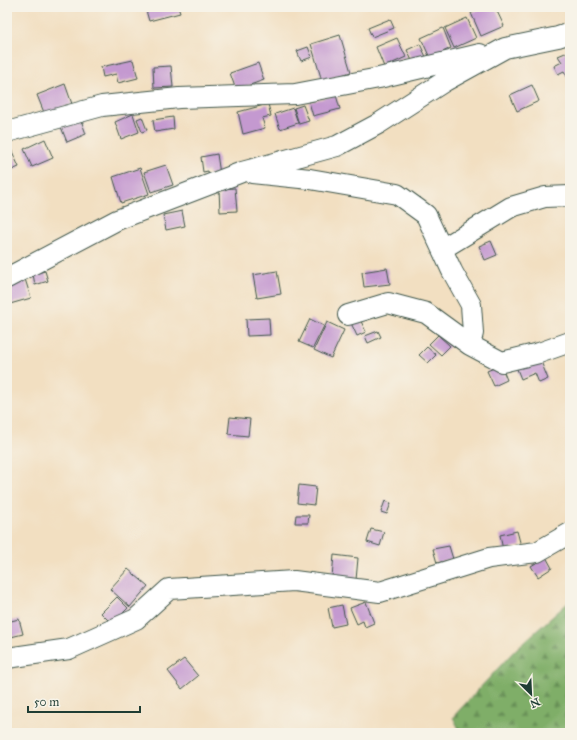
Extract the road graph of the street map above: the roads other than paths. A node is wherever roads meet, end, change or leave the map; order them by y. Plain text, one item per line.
1 (570, 33) edge
2 (505, 48) junction
3 (7, 132) edge
4 (242, 172) junction
5 (570, 196) edge
6 (442, 249) junction
7 (7, 278) edge
8 (348, 314) dead end
9 (570, 342) edge
10 (470, 345) junction
11 (570, 533) edge
12 (7, 658) edge

1 - 2 street
2 - 3 street
2 - 4 street
4 - 6 street
4 - 7 street
5 - 6 street
6 - 10 street
8 - 10 street
9 - 10 street
11 - 12 street

